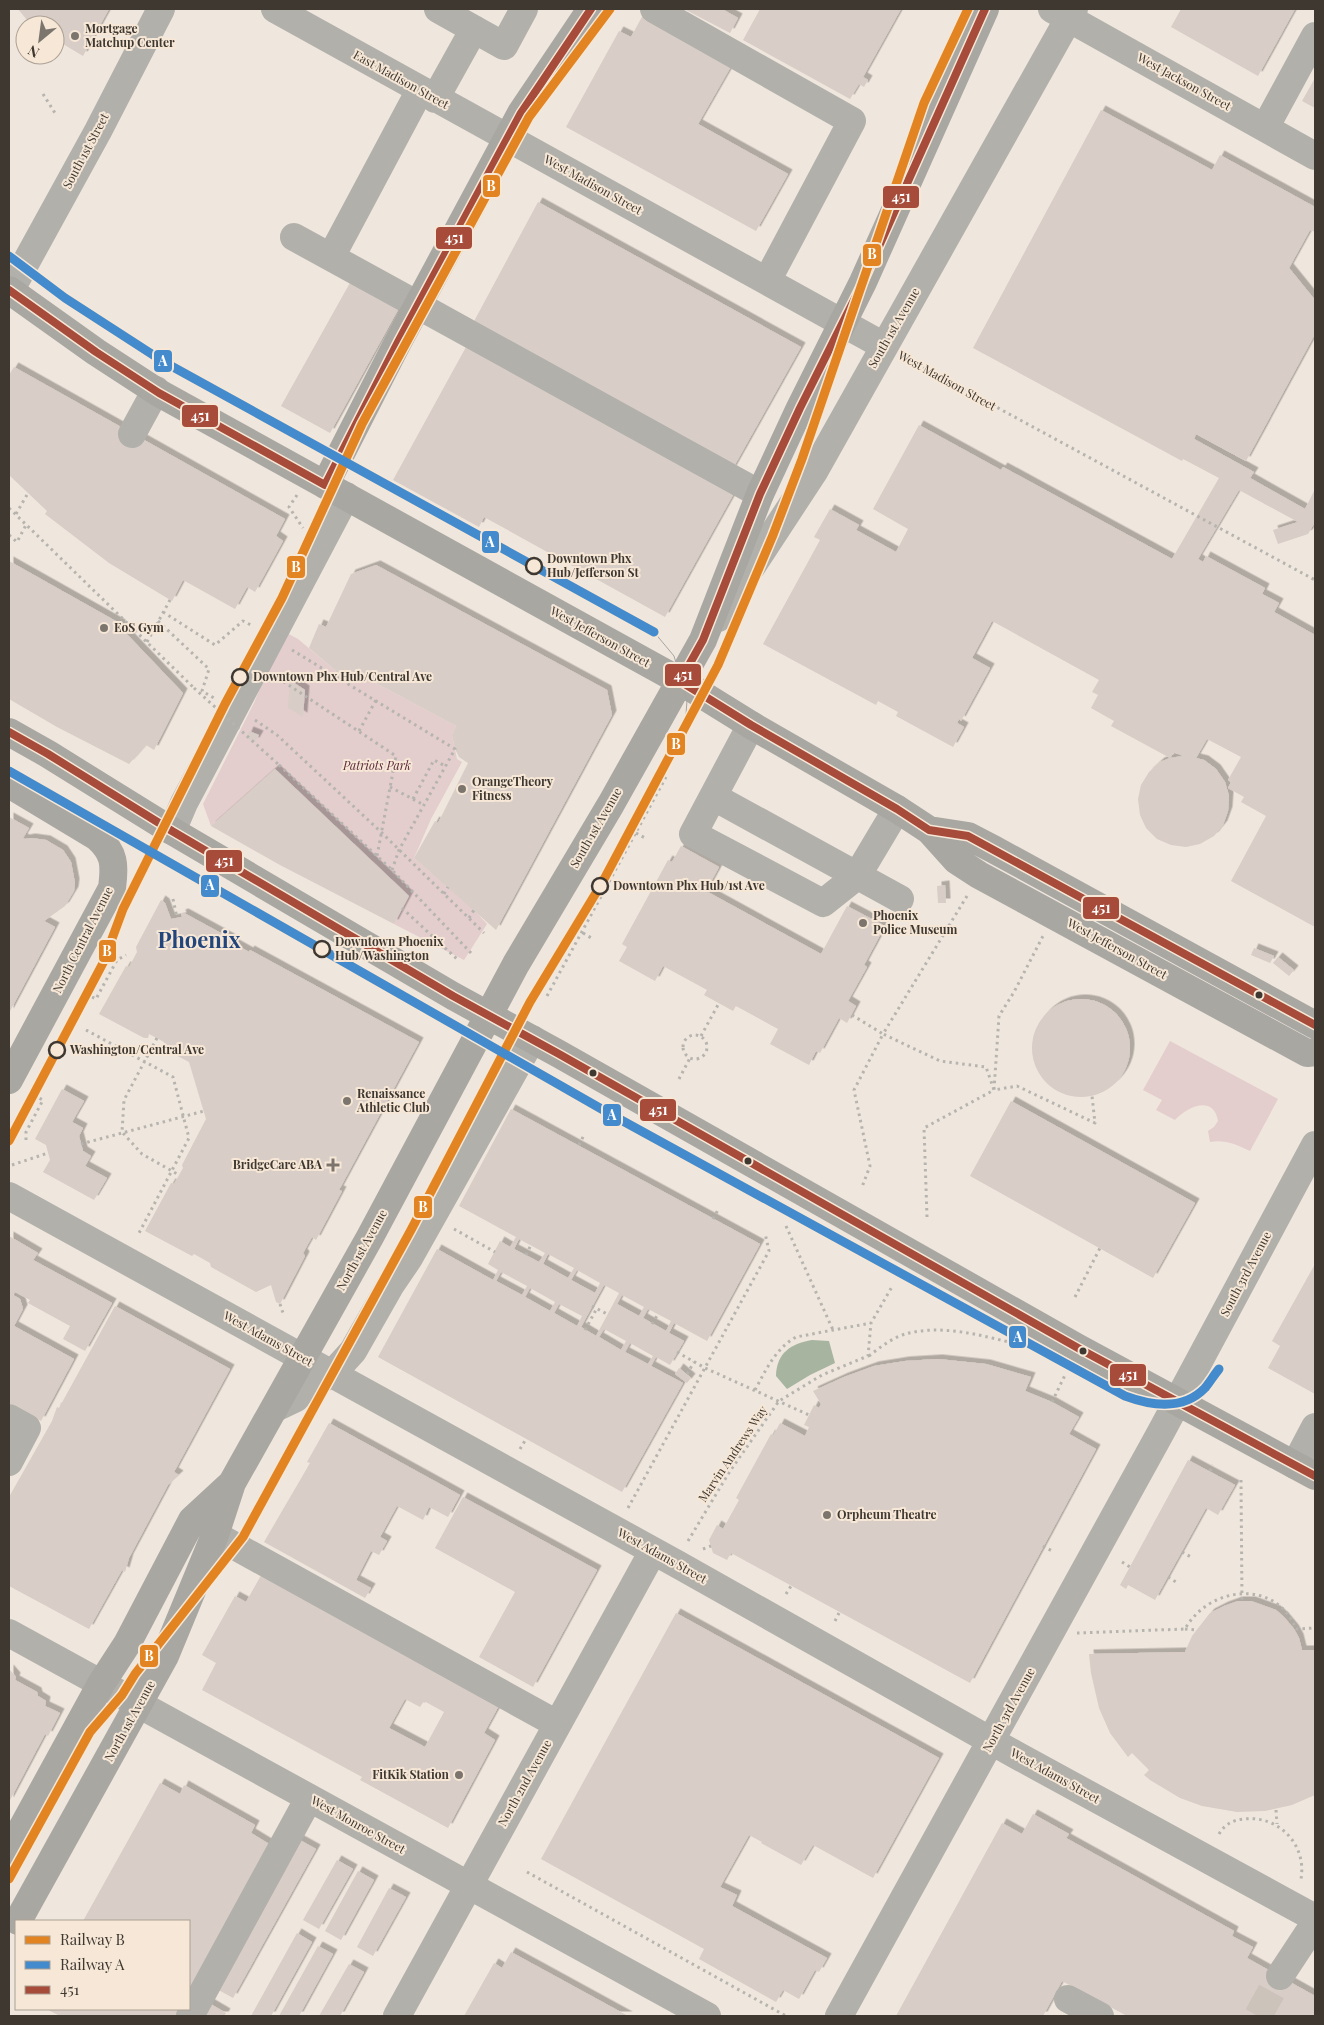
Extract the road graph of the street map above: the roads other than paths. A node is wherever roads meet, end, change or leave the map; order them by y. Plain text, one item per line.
1 (162, 9) edge
2 (274, 9) edge
3 (438, 9) edge
4 (524, 9) edge
5 (591, 9) edge
6 (654, 9) edge
7 (985, 9) edge
8 (1065, 12) edge
9 (474, 29) junction
10 (1315, 36) edge
11 (427, 94) junction
12 (1265, 128) junction
13 (519, 144) junction
14 (1315, 156) edge
15 (294, 237) dead end
16 (331, 257) junction
17 (767, 280) junction
18 (9, 291) edge
19 (424, 309) junction
20 (843, 323) junction
21 (884, 346) junction
22 (156, 390) junction
23 (132, 434) dead end
24 (336, 491) junction
25 (760, 494) junction
26 (703, 640) junction
27 (680, 681) junction
28 (751, 725) junction
29 (9, 732) edge
30 (9, 784) edge
31 (714, 797) junction
32 (898, 809) junction
33 (929, 830) junction
34 (172, 831) junction
35 (857, 876) junction
36 (900, 899) dead end
37 (489, 1015) junction
38 (1315, 1025) edge
39 (532, 1039) junction
40 (1315, 1052) edge
41 (9, 1080) edge
42 (1315, 1145) edge
43 (9, 1196) edge
44 (301, 1358) junction
45 (332, 1374) junction
46 (1177, 1402) junction
47 (275, 1408) junction
48 (9, 1418) edge
49 (1315, 1427) edge
50 (9, 1462) edge
51 (1305, 1471) edge
52 (232, 1483) junction
53 (215, 1535) junction
54 (653, 1551) junction
55 (9, 1633) edge
56 (102, 1684) junction
57 (139, 1705) junction
58 (557, 1724) junction
59 (992, 1741) junction
60 (309, 1798) junction
61 (9, 1852) edge
62 (468, 1886) junction
63 (1315, 1918) edge
64 (19, 1920) edge
65 (1315, 1923) edge
66 (15, 1927) edge
67 (9, 1938) edge
68 (1280, 1976) tunnel mouth
69 (1068, 1999) dead end
70 (190, 2016) edge
71 (397, 2016) edge
72 (707, 2016) edge
73 (839, 2016) edge
74 (1100, 2016) edge

1 - 18 street, South 1st Street
2 - 11 street, East Madison Street
3 - 9 street
4 - 9 street
5 - 13 main road
6 - 17 street
7 - 20 main road, South 1st Avenue
8 - 12 street, West Jackson Street
8 - 21 street, South 1st Avenue
9 - 11 street
10 - 12 street
11 - 13 street, East Madison Street
11 - 16 street
12 - 14 street, West Jackson Street
13 - 17 street, West Madison Street
13 - 19 main road
15 - 16 street
16 - 19 street
17 - 20 street, West Madison Street
18 - 22 main road, West Jefferson Street
19 - 24 main road
19 - 25 street
20 - 21 street, West Madison Street
20 - 25 main road, South 1st Avenue
21 - 26 street, South 1st Avenue
22 - 23 street
22 - 24 main road, West Jefferson Street
24 - 27 main road, West Jefferson Street
24 - 34 street
25 - 26 main road, South 1st Avenue
26 - 27 main road, South 1st Avenue
27 - 28 main road, West Jefferson Street
27 - 37 main road, South 1st Avenue
28 - 31 street
28 - 32 main road, West Jefferson Street
29 - 34 main road
30 - 41 main road, North Central Avenue
31 - 35 street
31 - 35 street
32 - 33 main road, West Jefferson Street
32 - 35 street
33 - 38 main road, West Jefferson Street
33 - 40 main road, West Jefferson Street
34 - 37 main road
35 - 36 street
37 - 39 main road
37 - 44 main road, North 1st Avenue
39 - 45 street
39 - 46 main road
42 - 46 street, South 3rd Avenue
43 - 44 street, West Adams Street
44 - 45 street, West Adams Street
44 - 47 main road, North 1st Avenue
45 - 47 street
45 - 54 street, West Adams Street
46 - 51 main road
46 - 59 street, North 3rd Avenue
47 - 52 main road, North 1st Avenue
48 - 50 street
49 - 51 street
52 - 53 main road, North 1st Avenue
52 - 56 main road, North 1st Avenue
53 - 57 main road, North 1st Avenue
53 - 58 street
54 - 58 street, North 2nd Avenue
54 - 59 street, West Adams Street
55 - 56 street, West Monroe Street
56 - 57 street, West Monroe Street
56 - 61 main road, North 1st Avenue
57 - 60 street, West Monroe Street
57 - 64 main road, North 1st Avenue
58 - 62 street, North 2nd Avenue
59 - 63 street, West Adams Street
59 - 73 street, North 3rd Avenue
60 - 62 street, West Monroe Street
60 - 70 street
62 - 71 street, North 2nd Avenue
62 - 72 street, West Monroe Street
65 - 68 street
66 - 67 main road
69 - 74 street

